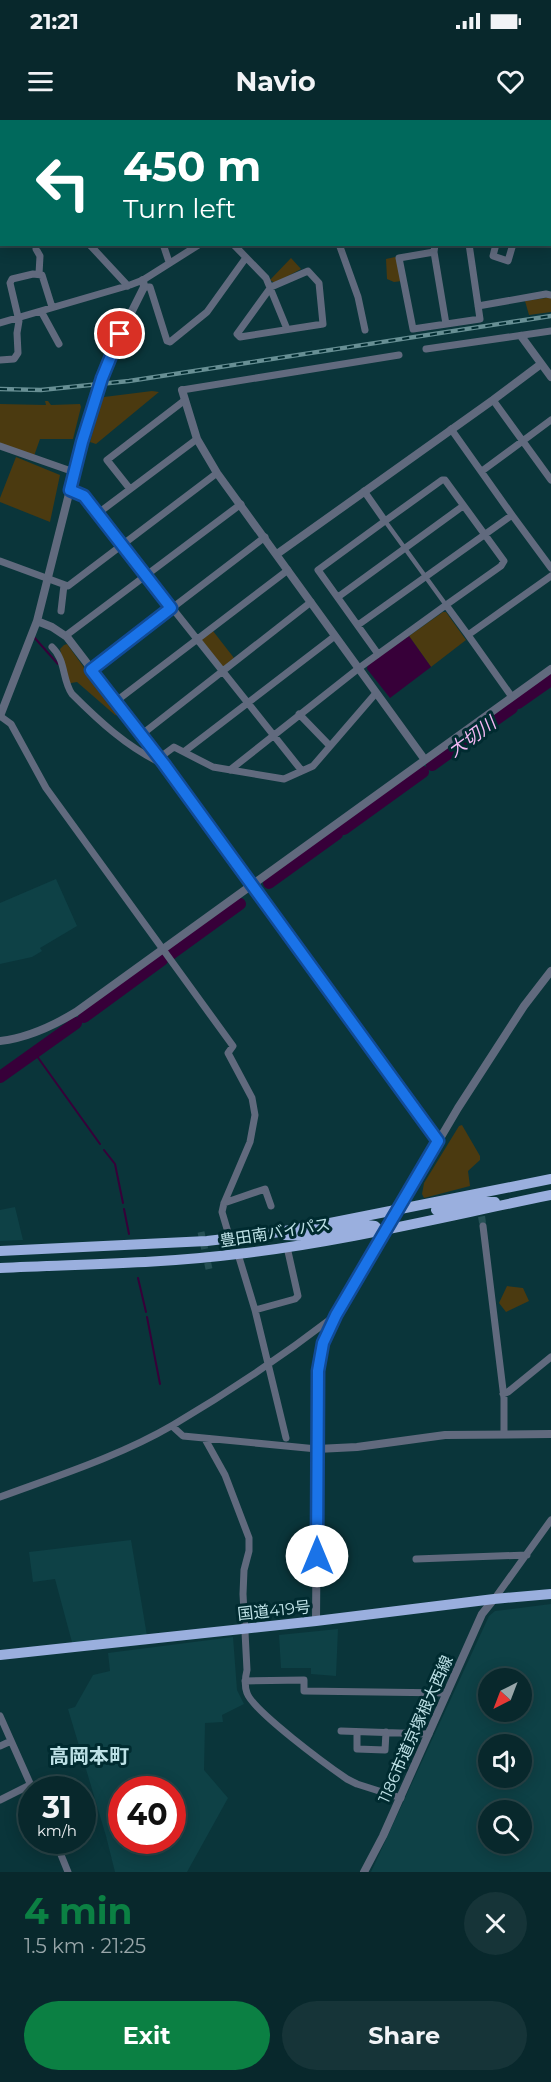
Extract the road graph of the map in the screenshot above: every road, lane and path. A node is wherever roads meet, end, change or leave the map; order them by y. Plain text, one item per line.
1 (36, 246) edge
2 (91, 246) edge
3 (164, 246) edge
4 (196, 246) edge
5 (235, 246) edge
6 (340, 246) edge
7 (469, 246) edge
8 (496, 246) edge
9 (512, 246) edge
10 (435, 248) edge
11 (246, 259) junction
12 (168, 262) junction
13 (39, 274) junction
14 (143, 283) junction
15 (128, 286) junction
16 (271, 287) junction
17 (551, 295) edge
18 (478, 306) junction
19 (52, 307) junction
20 (41, 310) junction
21 (19, 317) junction
22 (0, 323) edge
23 (446, 324) junction
24 (287, 329) junction
25 (364, 330) dead end
26 (551, 331) edge
27 (521, 336) junction
28 (59, 344) dead end
29 (426, 349) dead end
30 (399, 355) dead end
31 (0, 360) edge
32 (541, 364) junction
33 (551, 377) edge
34 (182, 390) joint
35 (185, 400) junction
36 (493, 400) junction
37 (551, 420) edge
38 (452, 429) junction
39 (197, 439) junction
40 (523, 441) junction
41 (0, 446) edge
42 (482, 471) junction
43 (74, 472) junction
44 (217, 473) junction
45 (551, 480) edge
46 (130, 489) junction
47 (70, 490) junction
48 (364, 491) junction
49 (241, 504) junction
50 (464, 506) junction
51 (98, 514) junction
52 (512, 515) junction
53 (385, 521) junction
54 (485, 535) junction
55 (265, 537) junction
56 (122, 546) junction
57 (405, 550) junction
58 (276, 554) junction
59 (0, 561) edge
60 (551, 568) edge
61 (288, 570) junction
62 (146, 576) junction
63 (551, 576) edge
64 (426, 577) junction
65 (49, 579) junction
66 (64, 585) junction
67 (338, 597) junction
68 (311, 602) junction
69 (446, 605) junction
70 (171, 608) junction
71 (61, 611) dead end
72 (37, 621) junction
73 (358, 625) junction
74 (468, 635) junction
75 (335, 636) junction
76 (67, 637) junction
77 (197, 640) junction
78 (52, 648) dead end
79 (378, 654) junction
80 (359, 668) junction
81 (551, 669) edge
82 (91, 670) junction
83 (222, 671) junction
84 (376, 693) junction
85 (512, 697) junction
86 (115, 702) junction
87 (247, 703) junction
88 (299, 714) junction
89 (0, 716) edge
90 (141, 735) junction
91 (273, 735) junction
92 (330, 746) junction
93 (185, 752) junction
94 (424, 760) junction
95 (161, 761) junction
96 (230, 770) junction
97 (302, 771) junction
98 (252, 885) junction
99 (164, 950) junction
100 (551, 971) edge
101 (0, 1041) edge
102 (438, 1141) junction
103 (551, 1179) edge
104 (551, 1195) edge
105 (516, 1202) junction
106 (224, 1203) junction
107 (271, 1206) dead end
108 (400, 1207) junction
109 (483, 1226) tunnel mouth
110 (383, 1232) junction
111 (267, 1234) junction
112 (230, 1239) junction
113 (287, 1247) junction
114 (0, 1251) edge
115 (238, 1254) junction
116 (0, 1268) edge
117 (255, 1310) junction
118 (336, 1315) junction
119 (551, 1357) edge
120 (267, 1364) junction
121 (503, 1394) junction
122 (172, 1426) junction
123 (504, 1434) junction
124 (551, 1434) edge
125 (286, 1438) dead end
126 (205, 1439) junction
127 (318, 1449) junction
128 (0, 1497) edge
129 (551, 1520) edge
130 (527, 1555) junction
131 (416, 1559) dead end
132 (551, 1594) edge
133 (495, 1599) junction
134 (316, 1621) junction
135 (246, 1628) junction
136 (0, 1655) edge
137 (245, 1681) junction
138 (447, 1693) junction
139 (0, 1716) edge
140 (341, 1731) dead end
141 (357, 1732) junction
142 (386, 1732) junction
143 (429, 1734) junction
144 (11, 1741) junction
145 (0, 1746) edge
146 (27, 1776) edge
147 (18, 1793) edge
148 (401, 1798) junction
149 (0, 1800) edge
150 (61, 1854) edge
151 (68, 1872) edge
152 (364, 1872) edge

1 - 13 street
2 - 15 street
3 - 12 street
4 - 12 street
5 - 11 street
6 - 25 street
7 - 18 street
8 - 9 street
10 - 23 street
10 - 23 street
11 - 14 street
11 - 16 street
12 - 14 street
13 - 19 street
13 - 21 street
14 - 15 street
14 - 43 street
15 - 19 street
16 - 24 street
16 - 24 street
16 - 24 street
17 - 18 street
18 - 23 street
19 - 20 street
20 - 21 street
20 - 28 street
21 - 22 street
21 - 31 street
26 - 27 street
27 - 29 street
27 - 32 street
30 - 34 street
32 - 33 street
32 - 36 street
34 - 35 street
35 - 39 street
35 - 46 street
36 - 38 street
36 - 40 street
37 - 40 street
38 - 42 street
38 - 48 street
39 - 44 street
39 - 46 street
40 - 42 street
40 - 45 street
41 - 43 street
42 - 52 street
43 - 47 street
44 - 49 street
44 - 56 street
46 - 51 street
47 - 51 street
47 - 65 street
48 - 53 street
48 - 58 street
49 - 55 street
49 - 62 street
50 - 53 street
50 - 54 street
50 - 57 street
51 - 56 street
52 - 54 street
52 - 60 street
53 - 57 street
53 - 67 street
54 - 64 street
54 - 69 street
55 - 58 street
55 - 70 street
56 - 62 street
56 - 66 street
57 - 64 street
57 - 67 street
58 - 61 street
59 - 65 street
61 - 68 street
61 - 77 street
62 - 70 street
62 - 76 street
63 - 74 street
64 - 69 street
64 - 73 street
65 - 66 street
65 - 72 street
66 - 71 street
67 - 73 street
68 - 75 street
68 - 83 street
69 - 74 street
69 - 79 street
70 - 77 street
70 - 82 street
72 - 76 street
72 - 89 street
73 - 79 street
74 - 85 street
75 - 80 street
75 - 87 street
76 - 82 street
77 - 83 street
77 - 86 street
78 - 95 street
79 - 80 street
80 - 84 street
80 - 88 street
81 - 85 street
82 - 86 street
83 - 87 street
83 - 90 street
84 - 92 street
84 - 94 street
85 - 94 street
86 - 90 street
87 - 91 street
87 - 93 street
88 - 91 street
88 - 92 street
89 - 99 street
90 - 95 street
91 - 96 street
91 - 97 street
92 - 97 street
93 - 95 street
93 - 96 street
94 - 98 street
95 - 98 street
96 - 97 street
98 - 99 street
98 - 102 street
99 - 101 street
99 - 106 street
100 - 102 street
102 - 108 street
103 - 108 highway, 豊田南バイパス
104 - 105 highway, 豊田南バイパス
105 - 108 highway
105 - 110 highway, 豊田南バイパス
106 - 107 street
106 - 112 street
108 - 110 street
108 - 111 highway, 豊田南バイパス
109 - 121 street
110 - 111 highway
110 - 113 highway, 豊田南バイパス
110 - 118 street
111 - 112 highway, 豊田南バイパス
112 - 114 highway, 豊田南バイパス
113 - 115 highway, 豊田南バイパス
113 - 117 street
115 - 116 highway, 豊田南バイパス
115 - 117 street
117 - 120 street
118 - 120 street
118 - 127 street
119 - 121 street
120 - 122 street
120 - 125 street
121 - 123 street
122 - 126 street
122 - 128 street
123 - 124 street
123 - 127 street
126 - 127 street
126 - 135 street
127 - 134 street
129 - 130 street
130 - 131 street
130 - 133 street
132 - 133 highway, 国道419号
133 - 134 highway, 国道419号
133 - 138 street, 1186市道京塚根大西線
134 - 135 highway, 国道419号
135 - 136 highway, 国道419号
135 - 137 street
137 - 138 street
137 - 148 street
138 - 143 street, 1186市道京塚根大西線
139 - 144 street
140 - 141 street
141 - 142 street
141 - 142 street
142 - 143 street
143 - 148 street, 1186市道京塚根大西線
144 - 145 street
144 - 146 street
147 - 149 street
148 - 152 street, 1186市道京塚根大西線
150 - 151 street

